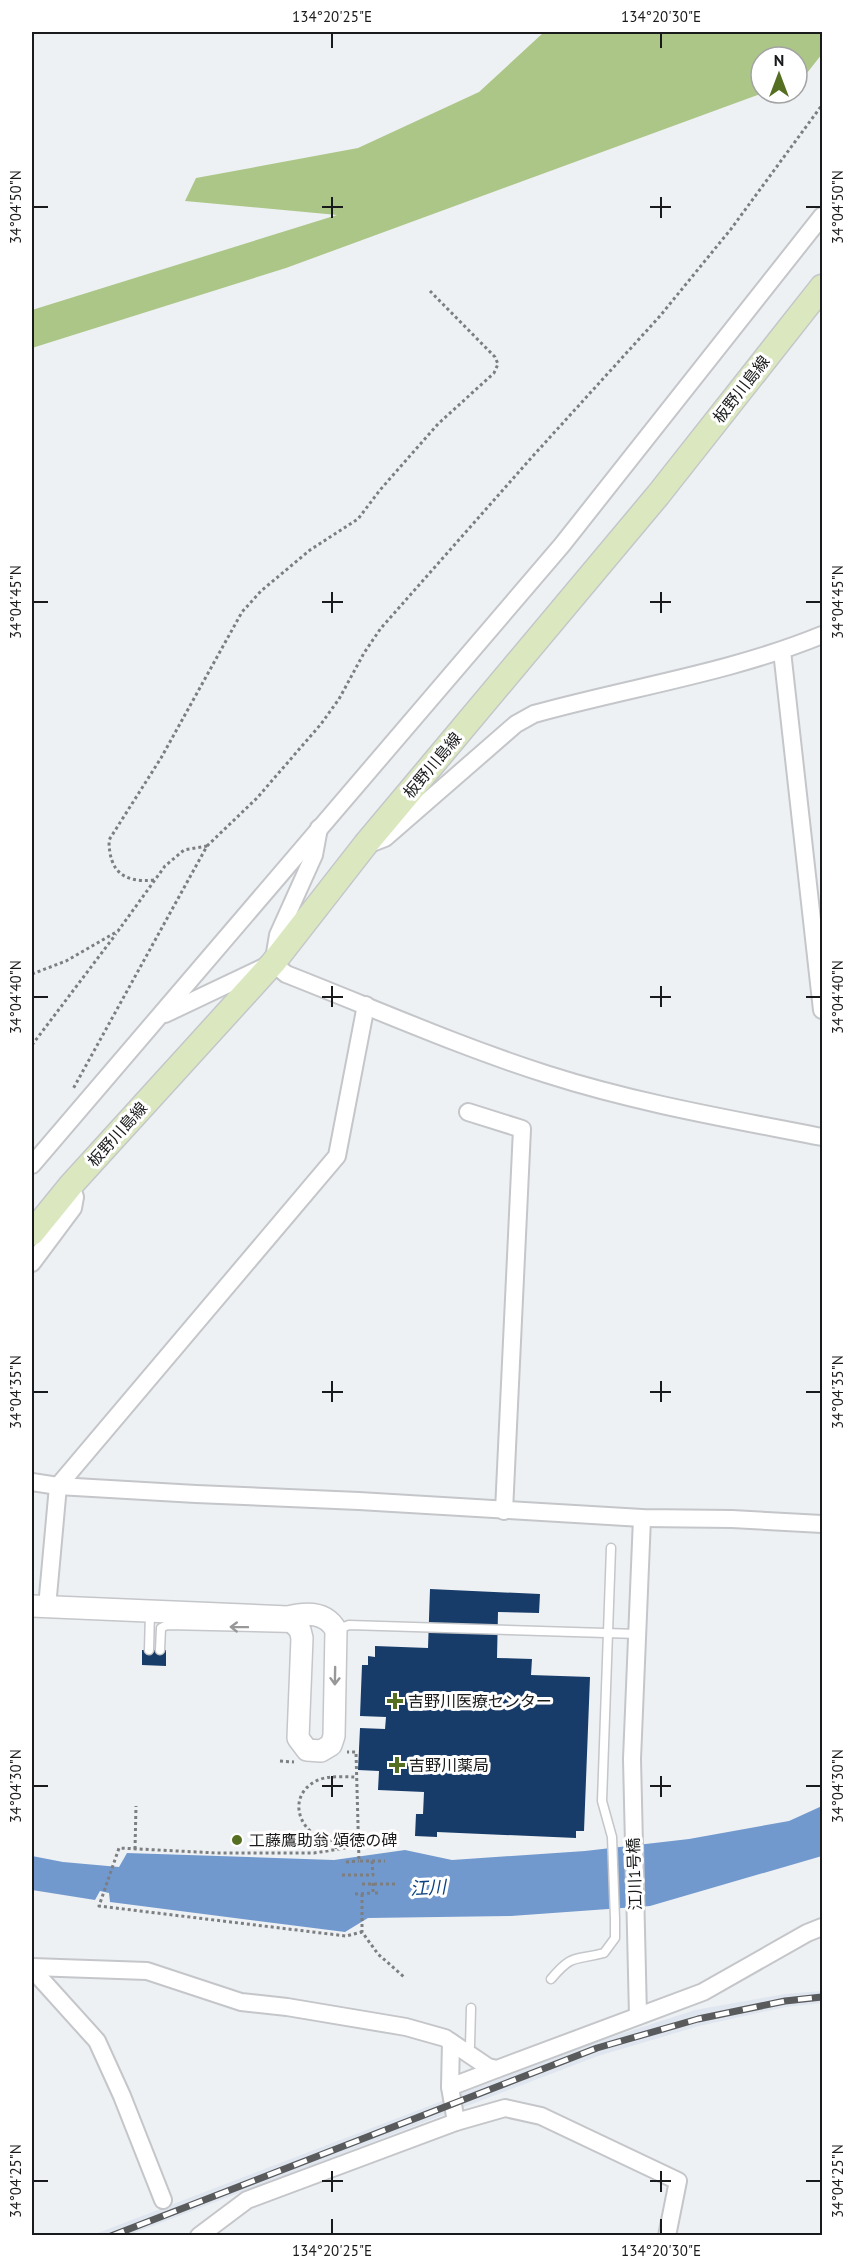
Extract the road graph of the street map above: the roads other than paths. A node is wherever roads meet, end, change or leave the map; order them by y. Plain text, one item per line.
1 (822, 216) edge
2 (822, 287) edge
3 (814, 309) edge
4 (822, 635) edge
5 (782, 651) junction
6 (319, 827) junction
7 (365, 845) junction
8 (273, 963) junction
9 (366, 1005) junction
10 (822, 1010) edge
11 (160, 1016) junction
12 (468, 1112) dead end
13 (822, 1137) edge
14 (32, 1165) edge
15 (71, 1185) junction
16 (32, 1233) edge
17 (32, 1263) edge
18 (32, 1482) edge
19 (58, 1486) junction
20 (504, 1511) junction
21 (642, 1518) junction
22 (822, 1524) edge
23 (611, 1548) dead end
24 (39, 1606) edge
25 (150, 1612) junction
26 (293, 1623) junction
27 (336, 1630) junction
28 (607, 1633) junction
29 (638, 1634) junction
30 (149, 1650) dead end
31 (160, 1650) dead end
32 (822, 1927) edge
33 (32, 1968) edge
34 (550, 1979) dead end
35 (471, 2008) dead end
36 (638, 2016) junction
37 (451, 2042) junction
38 (468, 2054) junction
39 (497, 2069) junction
40 (450, 2087) junction
41 (456, 2122) junction
42 (163, 2200) dead end
43 (199, 2235) edge
44 (667, 2235) edge

1 - 6 street
2 - 3 main road, 板野川島線
3 - 7 main road, 板野川島線
4 - 5 street
5 - 7 street
5 - 10 street
6 - 8 street
6 - 11 street
7 - 8 main road, 板野川島線
8 - 9 street
8 - 11 street
8 - 15 main road, 板野川島線
9 - 13 street
9 - 19 street
11 - 14 street
12 - 20 street
15 - 16 main road, 板野川島線
15 - 17 street
18 - 19 street
19 - 20 street
19 - 24 street
20 - 21 street
21 - 22 street
21 - 29 street, 江川1号橋
23 - 28 lane
24 - 25 street
25 - 26 street
25 - 30 lane
26 - 27 street
27 -> 26 street
26 -> 31 lane
27 - 28 lane
28 - 29 lane
28 - 34 lane
29 - 36 street, 江川1号橋
32 - 36 street
33 - 37 street
33 - 42 street
35 - 38 lane
36 - 39 street
37 - 38 street
37 - 40 street
38 - 39 street
39 - 40 street
40 - 41 street
41 - 43 street
41 - 44 street

